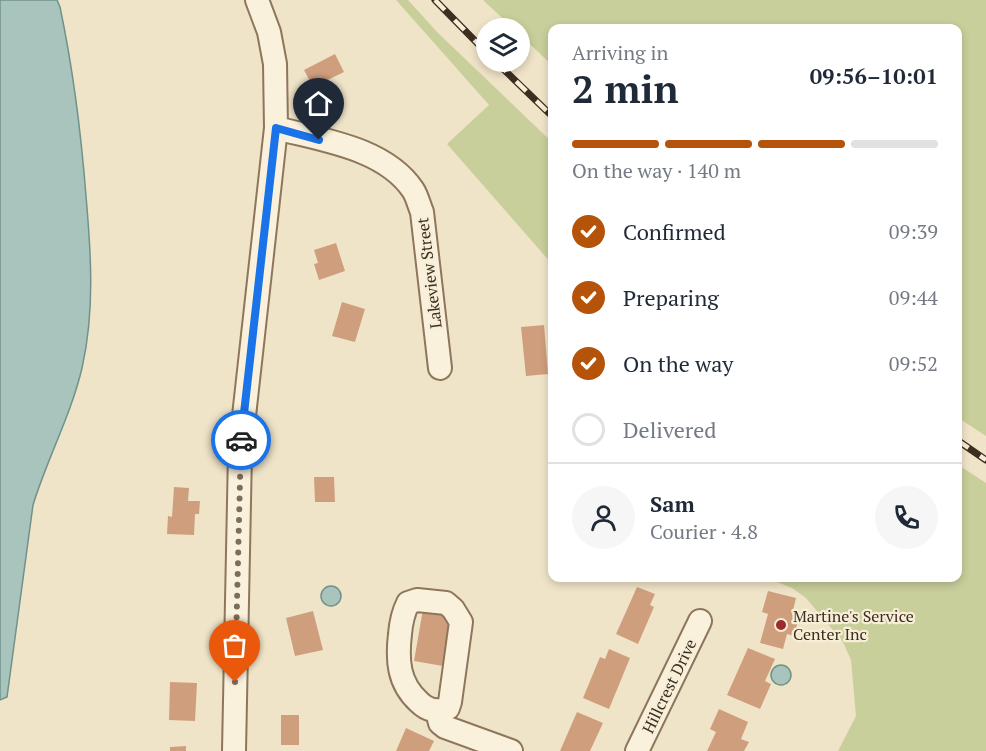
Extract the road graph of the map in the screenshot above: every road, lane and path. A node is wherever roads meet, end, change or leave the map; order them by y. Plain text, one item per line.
1 (257, 0) edge
2 (276, 128) junction
3 (440, 368) dead end
4 (700, 621) dead end
5 (437, 711) junction
6 (234, 751) edge
7 (510, 751) edge
8 (637, 751) edge

1 - 2 street
2 - 3 street, Lakeview Street
2 - 6 street
4 - 8 street, Hillcrest Drive
5 - 5 street
5 - 7 street

